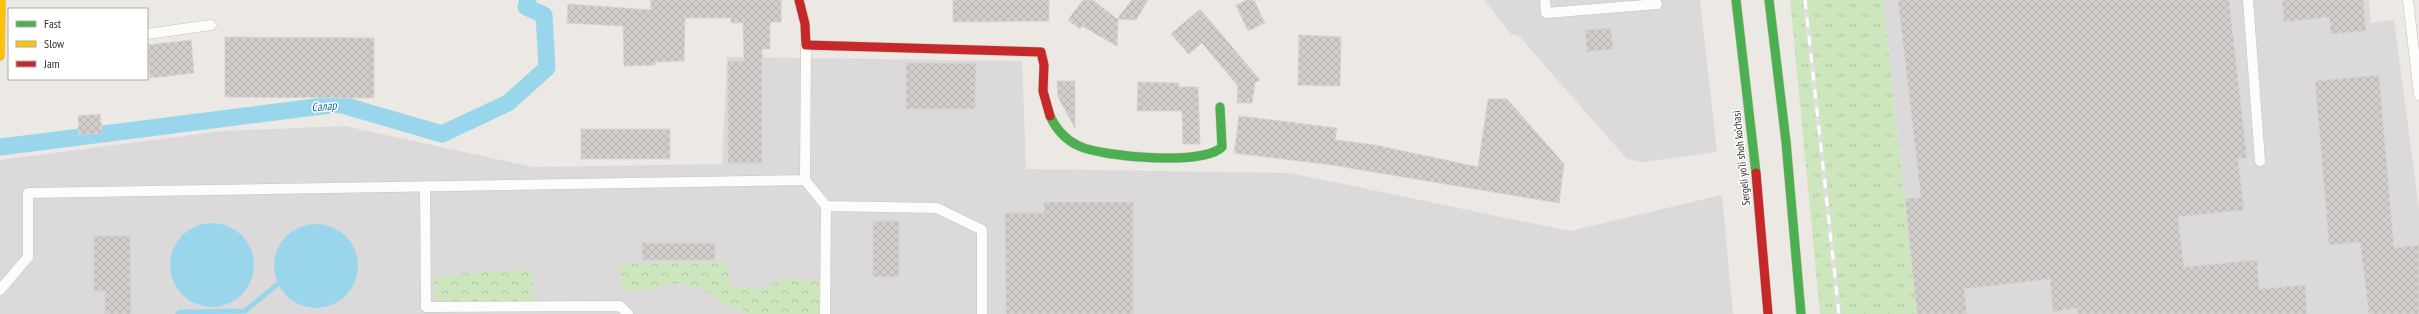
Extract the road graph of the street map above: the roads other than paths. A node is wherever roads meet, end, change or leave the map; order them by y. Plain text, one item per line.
1 (1, 0) edge
2 (799, 0) edge
3 (1545, 0) edge
4 (1736, 0) edge
5 (1769, 0) edge
6 (2248, 0) edge
7 (2408, 0) edge
8 (1657, 4) dead end
9 (211, 25) dead end
10 (148, 34) edge
11 (806, 45) junction
12 (3, 55) edge
13 (2419, 95) edge
14 (1220, 107) dead end
15 (2260, 161) dead end
16 (805, 180) junction
17 (425, 186) junction
18 (826, 206) junction
19 (0, 290) edge
20 (628, 314) edge
21 (825, 314) edge
22 (982, 314) edge
23 (1768, 314) edge
24 (1801, 314) edge

1 - 12 street
2 - 11 street
3 - 8 lane
4 - 23 street, Sergeli yo‘li shoh ko‘chasi
5 - 24 street
6 - 15 lane
7 - 13 lane
9 - 10 lane
11 - 14 street
11 - 16 lane
16 - 17 lane
16 - 18 lane
17 - 19 lane
17 - 20 lane
18 - 21 lane
18 - 22 lane

